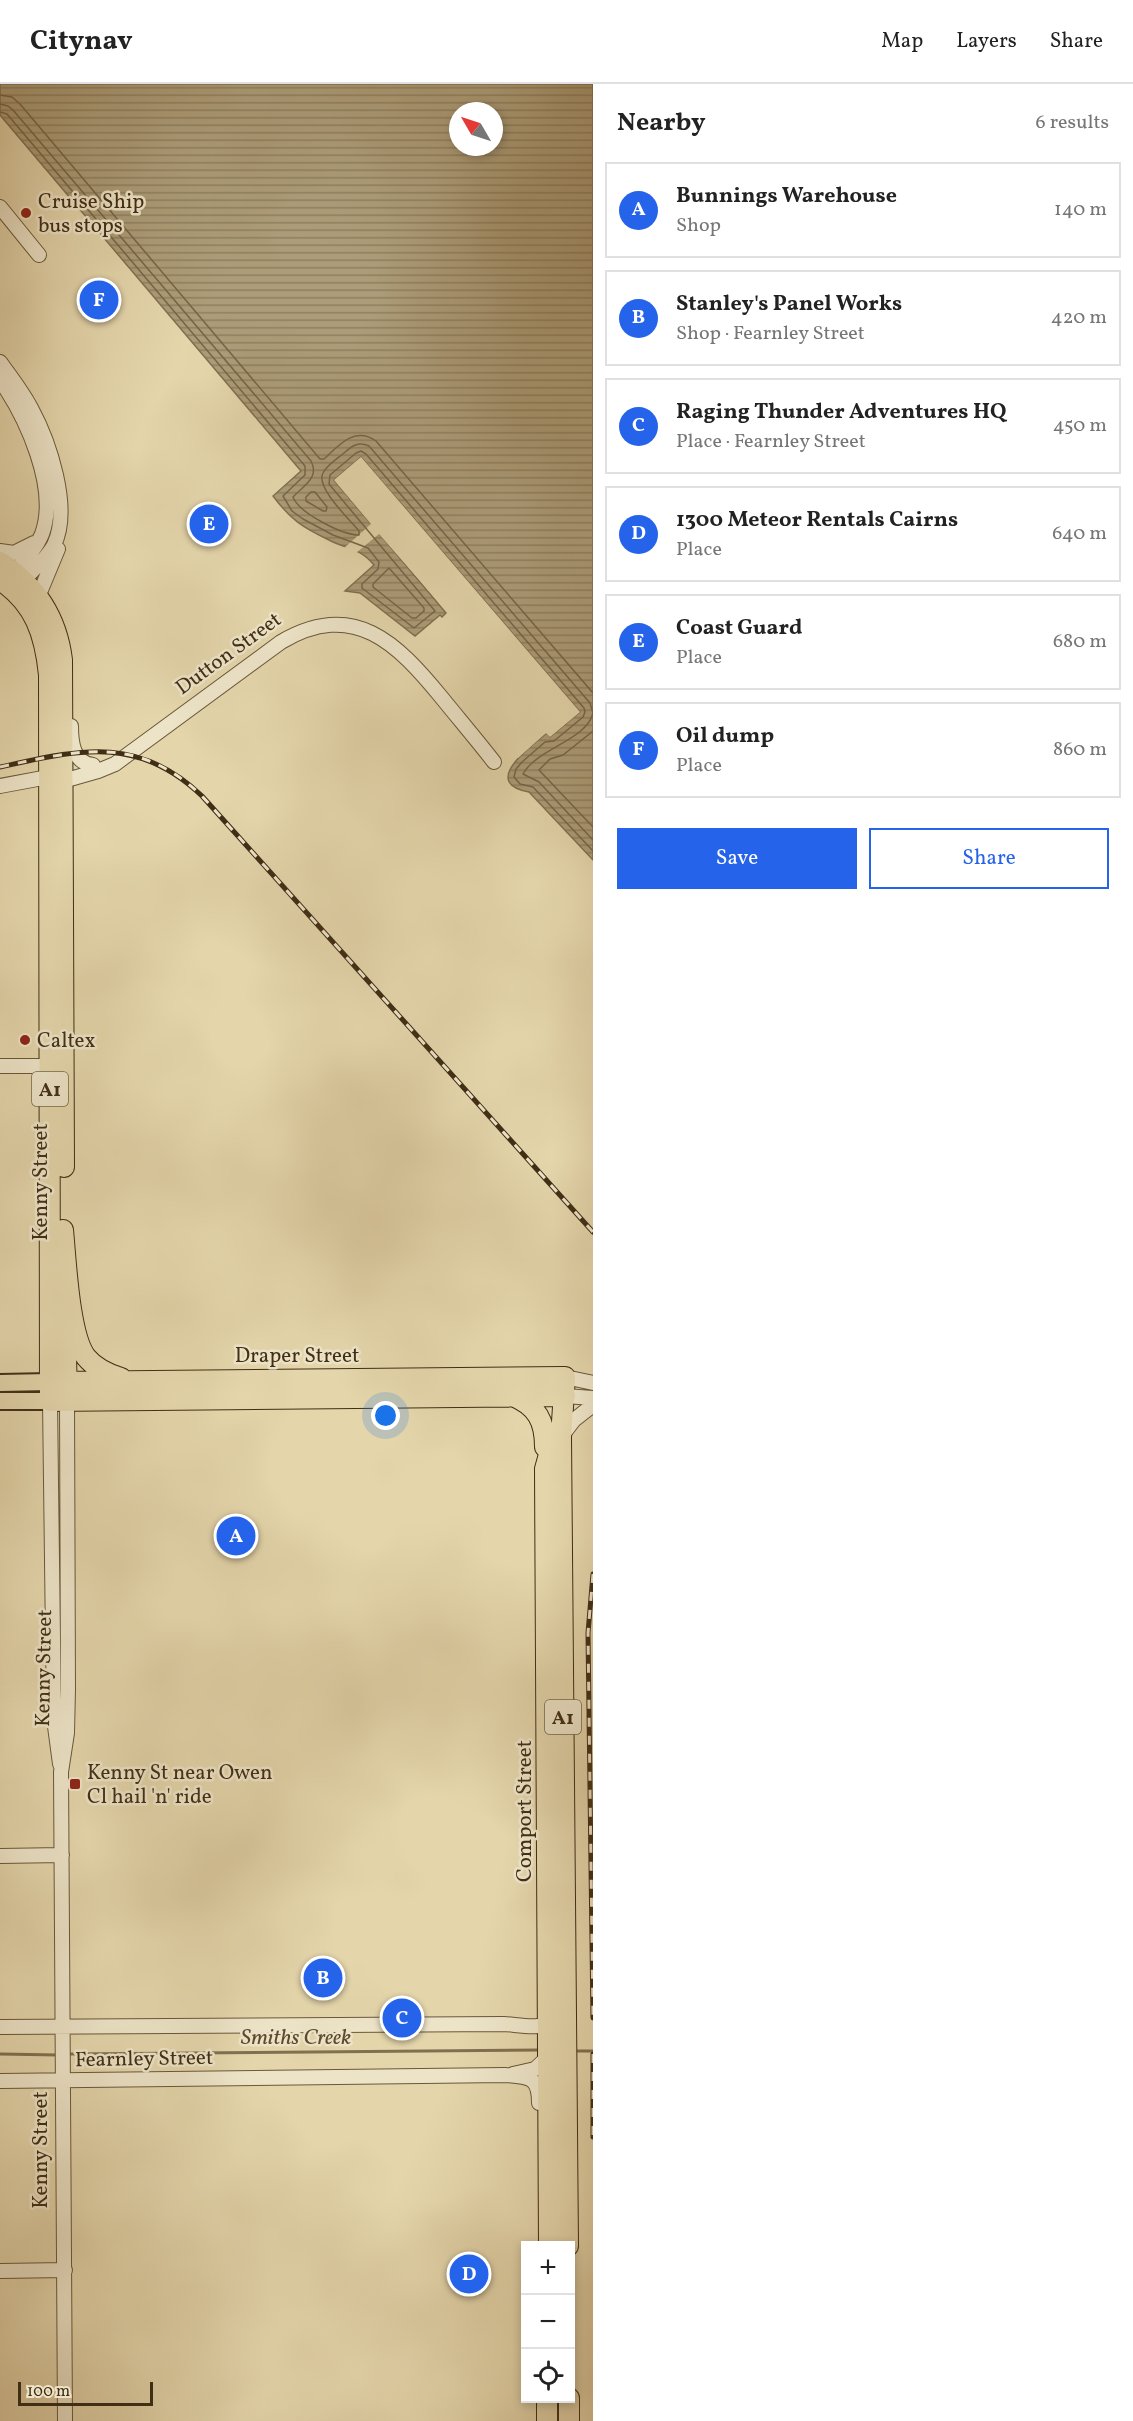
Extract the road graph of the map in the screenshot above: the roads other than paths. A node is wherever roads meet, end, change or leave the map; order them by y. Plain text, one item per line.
1 (0, 207) edge
2 (39, 255) dead end
3 (0, 362) edge
4 (0, 380) edge
5 (37, 420) junction
6 (45, 489) junction
7 (59, 499) junction
8 (40, 538) junction
9 (0, 551) edge
10 (30, 554) junction
11 (10, 576) edge
12 (38, 597) junction
13 (63, 689) junction
14 (125, 756) junction
15 (494, 762) dead end
16 (93, 765) junction
17 (58, 777) junction
18 (0, 786) edge
19 (0, 1066) edge
20 (58, 1066) junction
21 (63, 1230) junction
22 (126, 1380) junction
23 (0, 1383) edge
24 (593, 1383) edge
25 (559, 1386) junction
26 (58, 1391) junction
27 (513, 1396) junction
28 (593, 1398) edge
29 (0, 1401) edge
30 (593, 1405) edge
31 (561, 1437) junction
32 (545, 1469) junction
33 (62, 1855) junction
34 (0, 1856) edge
35 (549, 2001) junction
36 (504, 2024) junction
37 (64, 2026) junction
38 (0, 2027) edge
39 (549, 2049) junction
40 (506, 2075) junction
41 (0, 2080) edge
42 (64, 2080) junction
43 (549, 2161) junction
44 (549, 2241) edge
45 (567, 2241) edge
46 (65, 2270) junction
47 (0, 2271) edge
48 (547, 2403) edge
49 (569, 2403) edge
50 (65, 2421) edge
51 (547, 2421) edge
52 (569, 2421) edge

1 - 2 street
3 - 5 street
4 - 6 street
5 - 6 street
5 - 7 street
6 - 8 street
7 - 10 street
7 - 11 street
7 - 12 street
8 - 9 street
8 - 10 street
10 - 11 street
11 - 12 highway, Kenny Street / A1
11 - 17 highway, Kenny Street / A1
12 - 13 highway, Kenny Street / A1
13 - 16 street
13 - 17 highway, Kenny Street / A1
14 - 15 street, Dutton Street
14 - 16 street, Dutton Street
14 - 17 street, Dutton Street
16 - 17 street, Dutton Street
17 - 18 street, Dutton Street
17 - 20 highway, Kenny Street / A1
19 - 20 street
20 - 21 highway, Kenny Street / A1
20 - 26 highway, Kenny Street / A1
21 - 22 highway
21 - 26 highway, Kenny Street / A1
22 - 25 highway, Draper Street
22 - 26 highway, Draper Street
23 - 26 main road, Draper Street
24 - 25 street, Draper Street
25 - 27 highway, Draper Street
25 - 28 street, Draper Street
25 - 31 highway, Comport Street / A1
25 - 32 highway, Comport Street / A1
26 - 27 highway, Draper Street
26 - 29 main road, Draper Street
26 - 33 street, Kenny Street
27 - 32 highway
30 - 31 street
31 - 39 highway, Comport Street / A1
32 - 35 highway, Comport Street / A1
33 - 34 street
33 - 37 street, Kenny Street
35 - 36 street, Fearnley Street
35 - 39 highway, Comport Street / A1
36 - 37 street, Fearnley Street
36 - 39 street, Fearnley Street
37 - 38 street, Fearnley Street
37 - 42 street, Kenny Street
39 - 40 street, Fearnley Street
39 - 43 highway, Comport Street / A1
39 - 45 highway, Comport Street / A1
40 - 42 street, Fearnley Street
40 - 43 street, Fearnley Street
41 - 42 street, Fearnley Street
42 - 46 street, Kenny Street
43 - 44 highway, Comport Street / A1
46 - 47 street
46 - 50 street, Kenny Street
48 - 51 highway
49 - 52 highway

